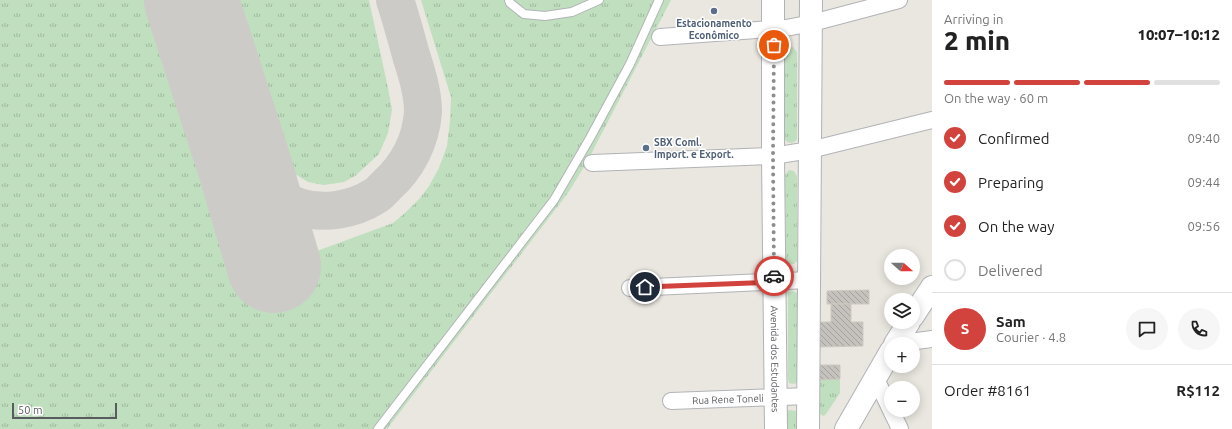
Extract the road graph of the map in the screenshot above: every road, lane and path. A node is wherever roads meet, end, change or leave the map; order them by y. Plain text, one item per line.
1 (509, 0) edge
2 (599, 0) edge
3 (659, 0) edge
4 (773, 0) edge
5 (811, 0) edge
6 (899, 0) edge
7 (812, 23) junction
8 (774, 29) junction
9 (660, 37) dead end
10 (932, 120) edge
11 (810, 150) junction
12 (773, 156) junction
13 (592, 163) dead end
14 (809, 280) junction
15 (774, 282) junction
16 (932, 287) edge
17 (630, 288) dead end
18 (920, 305) edge
19 (932, 340) edge
20 (920, 341) edge
21 (884, 362) edge
22 (875, 377) junction
23 (808, 396) junction
24 (776, 397) junction
25 (671, 400) dead end
26 (850, 420) edge
27 (378, 429) edge
28 (776, 429) edge
29 (808, 429) edge
30 (838, 429) edge
31 (900, 429) edge

1 - 2 lane
3 - 27 lane
4 - 8 main road, Avenida dos Estudantes
5 - 7 main road
6 - 7 street
7 - 8 street
7 - 11 main road
8 - 9 street
8 - 12 main road, Avenida dos Estudantes
10 - 11 street
11 - 12 street
11 - 14 main road
12 - 13 street
12 - 15 main road, Avenida dos Estudantes
14 - 15 street
14 - 23 main road
15 - 17 street
15 - 24 main road, Avenida dos Estudantes
16 - 18 main road
19 - 20 street
21 - 22 main road
22 - 26 main road
22 - 31 street
23 - 24 street, Rua Rene Toneli
23 - 29 main road
24 - 25 street, Rua Rene Toneli
24 - 28 main road, Avenida dos Estudantes
26 - 30 main road

